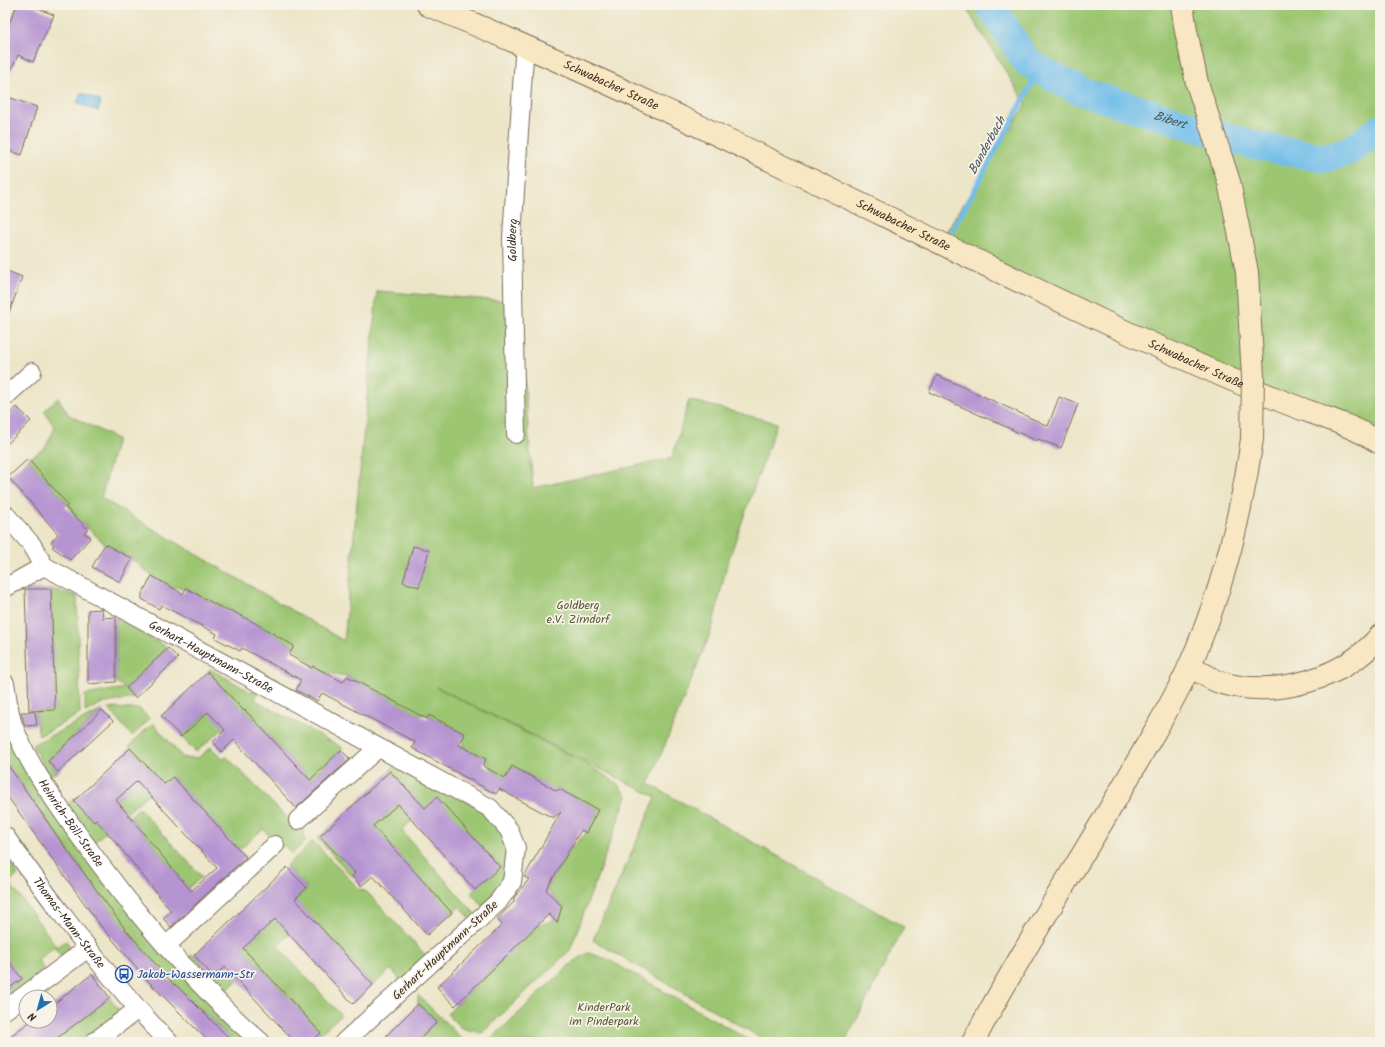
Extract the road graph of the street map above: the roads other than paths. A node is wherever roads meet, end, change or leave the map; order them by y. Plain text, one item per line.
1 (428, 5) edge
2 (1182, 5) edge
3 (527, 47) junction
4 (32, 372) dead end
5 (5, 397) edge
6 (516, 434) dead end
7 (1380, 444) edge
8 (5, 514) edge
9 (44, 566) junction
10 (5, 588) edge
11 (1380, 636) edge
12 (1189, 666) junction
13 (5, 684) edge
14 (378, 748) junction
15 (298, 820) dead end
16 (5, 836) edge
17 (275, 845) dead end
18 (166, 946) junction
19 (88, 948) junction
20 (138, 1009) junction
21 (5, 1010) edge
22 (94, 1042) edge
23 (170, 1042) edge
24 (261, 1042) edge
25 (344, 1042) edge
26 (973, 1042) edge

1 - 3 street, Schwabacher Straße
2 - 12 street, bridge
3 - 6 street, Goldberg
3 - 7 street, Schwabacher Straße
4 - 5 street
8 - 9 street
9 - 10 street
9 - 14 street, Gerhart-Hauptmann-Straße
11 - 12 street
12 - 26 street
13 - 18 street, Heinrich-Böll-Straße
14 - 15 street
14 - 25 street, Gerhart-Hauptmann-Straße
16 - 19 street, Thomas-Mann-Straße
17 - 18 street
18 - 24 street, Heinrich-Böll-Straße
19 - 20 street, Thomas-Mann-Straße
19 - 21 street
20 - 22 street
20 - 23 street, Thomas-Mann-Straße

